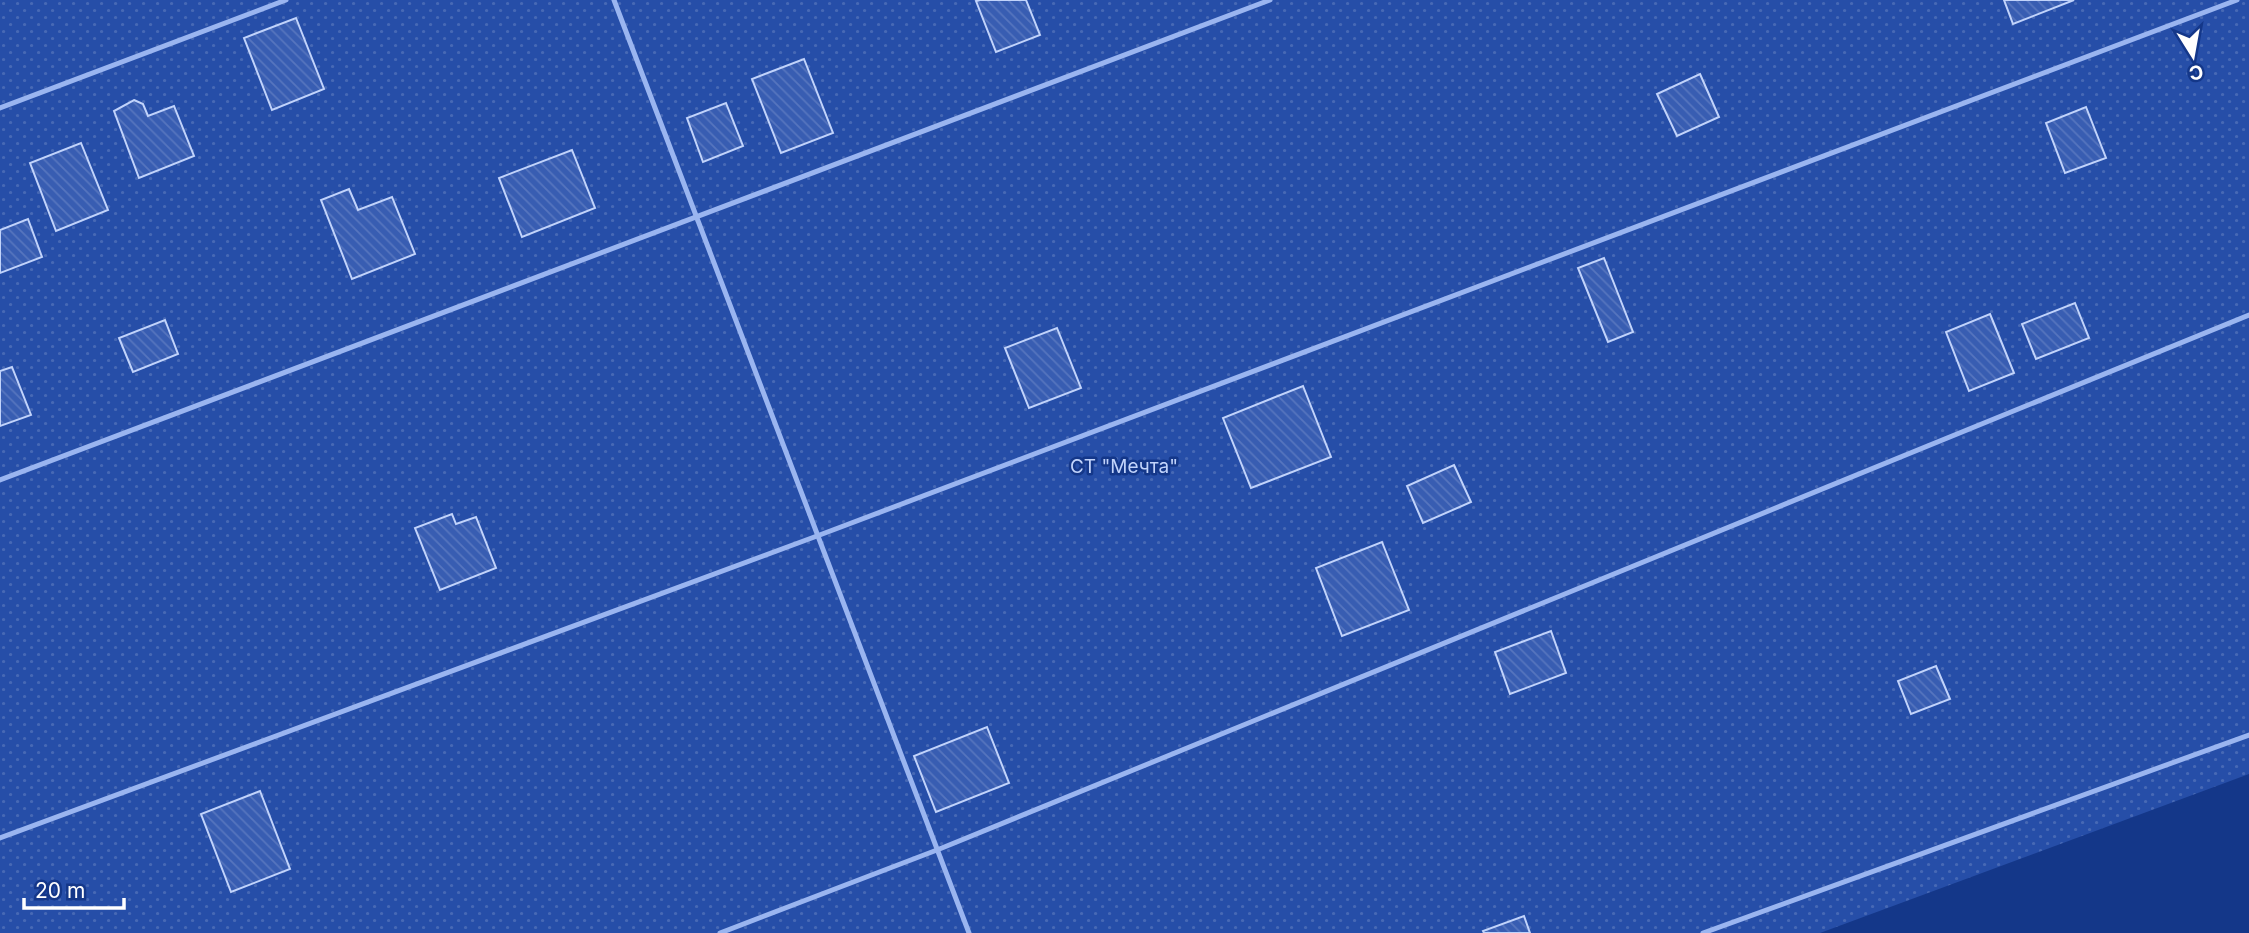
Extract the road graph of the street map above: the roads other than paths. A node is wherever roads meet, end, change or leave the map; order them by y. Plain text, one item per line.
1 (286, 0) edge
2 (614, 0) edge
3 (1270, 0) edge
4 (2237, 0) edge
5 (0, 108) edge
6 (696, 217) junction
7 (2249, 316) edge
8 (0, 480) edge
9 (817, 536) junction
10 (2249, 735) edge
11 (0, 838) edge
12 (937, 850) junction
13 (720, 933) edge
14 (969, 933) edge
15 (1703, 933) edge

1 - 5 lane
2 - 6 lane
3 - 6 lane
4 - 9 lane
6 - 8 lane
6 - 9 lane
7 - 12 lane
9 - 11 lane
9 - 12 lane
10 - 15 lane
12 - 13 lane
12 - 14 lane

